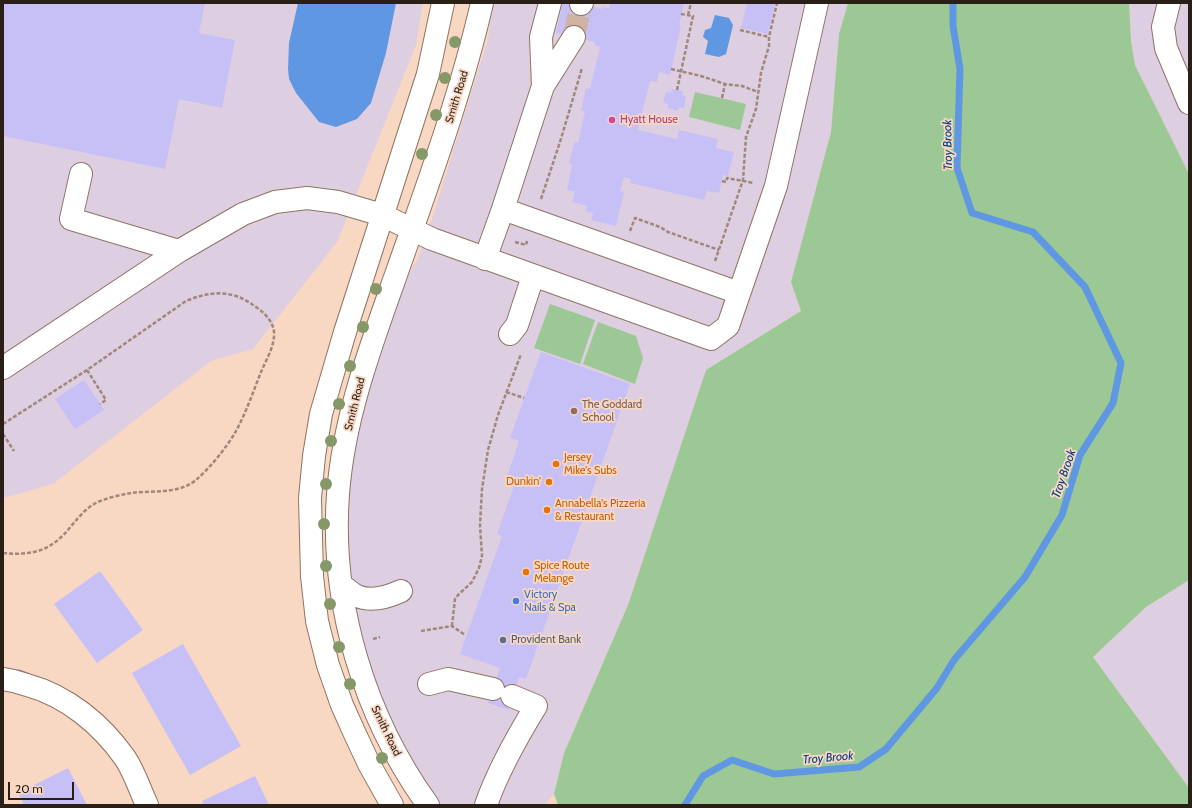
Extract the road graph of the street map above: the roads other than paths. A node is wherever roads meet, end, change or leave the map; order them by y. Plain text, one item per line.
1 (443, 3) edge
2 (482, 3) edge
3 (550, 3) edge
4 (817, 3) edge
5 (1169, 3) edge
6 (574, 37) tunnel mouth
7 (543, 86) junction
8 (1189, 103) edge
9 (81, 174) dead end
10 (503, 208) junction
11 (382, 215) junction
12 (412, 230) junction
13 (179, 251) junction
14 (485, 259) junction
15 (533, 276) junction
16 (739, 293) junction
17 (510, 334) dead end
18 (3, 368) edge
19 (341, 585) junction
20 (401, 591) dead end
21 (3, 679) edge
22 (429, 684) dead end
23 (489, 796) edge
24 (147, 805) edge
25 (392, 805) edge
26 (428, 805) edge

1 - 11 street
2 - 12 street, Smith Road
3 - 7 street
4 - 16 street
5 - 8 street
6 - 7 street
7 - 10 street
9 - 13 street
10 - 14 street
10 - 16 street
11 - 12 street
11 - 13 street
11 - 25 street
12 - 14 street
12 - 19 street, Smith Road
13 - 18 street
14 - 15 street
15 - 16 street
15 - 17 street
19 - 20 street
19 - 26 street, Smith Road
21 - 24 street
22 - 23 street

